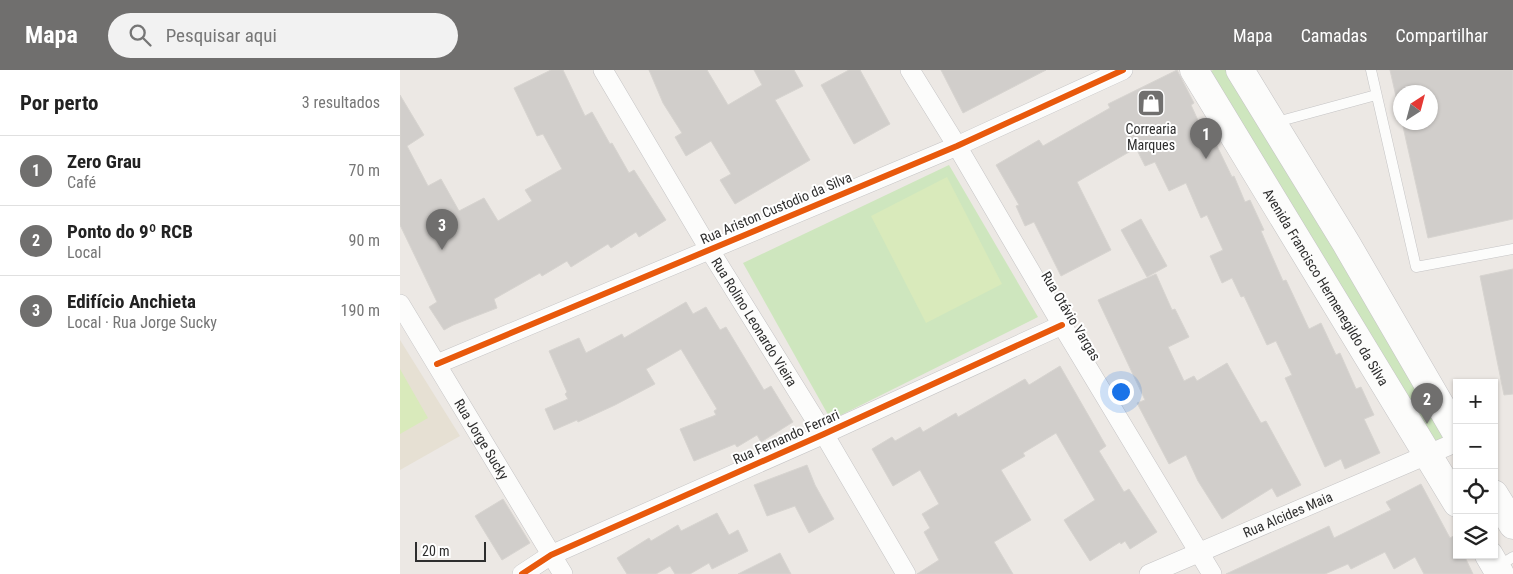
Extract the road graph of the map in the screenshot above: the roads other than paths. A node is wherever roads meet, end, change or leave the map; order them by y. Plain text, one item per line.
1 (603, 70) edge
2 (910, 70) edge
3 (1123, 70) edge
4 (1194, 70) edge
5 (1240, 70) edge
6 (1370, 70) edge
7 (1376, 95) junction
8 (1272, 123) junction
9 (957, 146) junction
10 (709, 250) junction
11 (1513, 250) edge
12 (1369, 284) junction
13 (1335, 302) junction
14 (400, 304) edge
15 (1062, 325) junction
16 (437, 364) junction
17 (1453, 427) edge
18 (824, 434) junction
19 (1453, 444) edge
20 (1427, 456) junction
21 (1453, 497) edge
22 (1498, 500) edge
23 (1513, 524) edge
24 (1199, 553) junction
25 (551, 555) junction
26 (522, 574) edge
27 (563, 574) edge
28 (906, 574) edge
29 (1149, 574) edge
30 (1212, 574) edge

1 - 10 street, Rua Rolino Leonardo Vieira
2 - 9 street, Rua Otávio Vargas
3 - 9 street, Rua Ariston Custodio da Silva
4 - 13 main road, Avenida Francisco Hermenegildo da Silva
5 - 8 main road
6 - 7 lane
7 - 8 lane
7 - 11 lane
8 - 12 main road
9 - 10 street, Rua Ariston Custodio da Silva
9 - 15 street, Rua Otávio Vargas
10 - 16 street, Rua Ariston Custodio da Silva
10 - 18 street, Rua Rolino Leonardo Vieira
12 - 13 main road
12 - 17 main road
13 - 20 main road, Avenida Francisco Hermenegildo da Silva
14 - 16 street, Rua Jorge Sucky
15 - 18 street, Rua Fernando Ferrari
15 - 24 street, Rua Otávio Vargas
16 - 25 street, Rua Jorge Sucky
18 - 25 street, Rua Fernando Ferrari
18 - 28 street, Rua Rolino Leonardo Vieira
19 - 20 street, Rua Alcides Maia
20 - 21 main road, Avenida Francisco Hermenegildo da Silva
20 - 24 street, Rua Alcides Maia
22 - 23 main road
24 - 29 street, Rua Alcides Maia
24 - 30 street, Rua Otávio Vargas
25 - 26 street, Rua Fernando Ferrari
25 - 27 street, Rua Jorge Sucky

